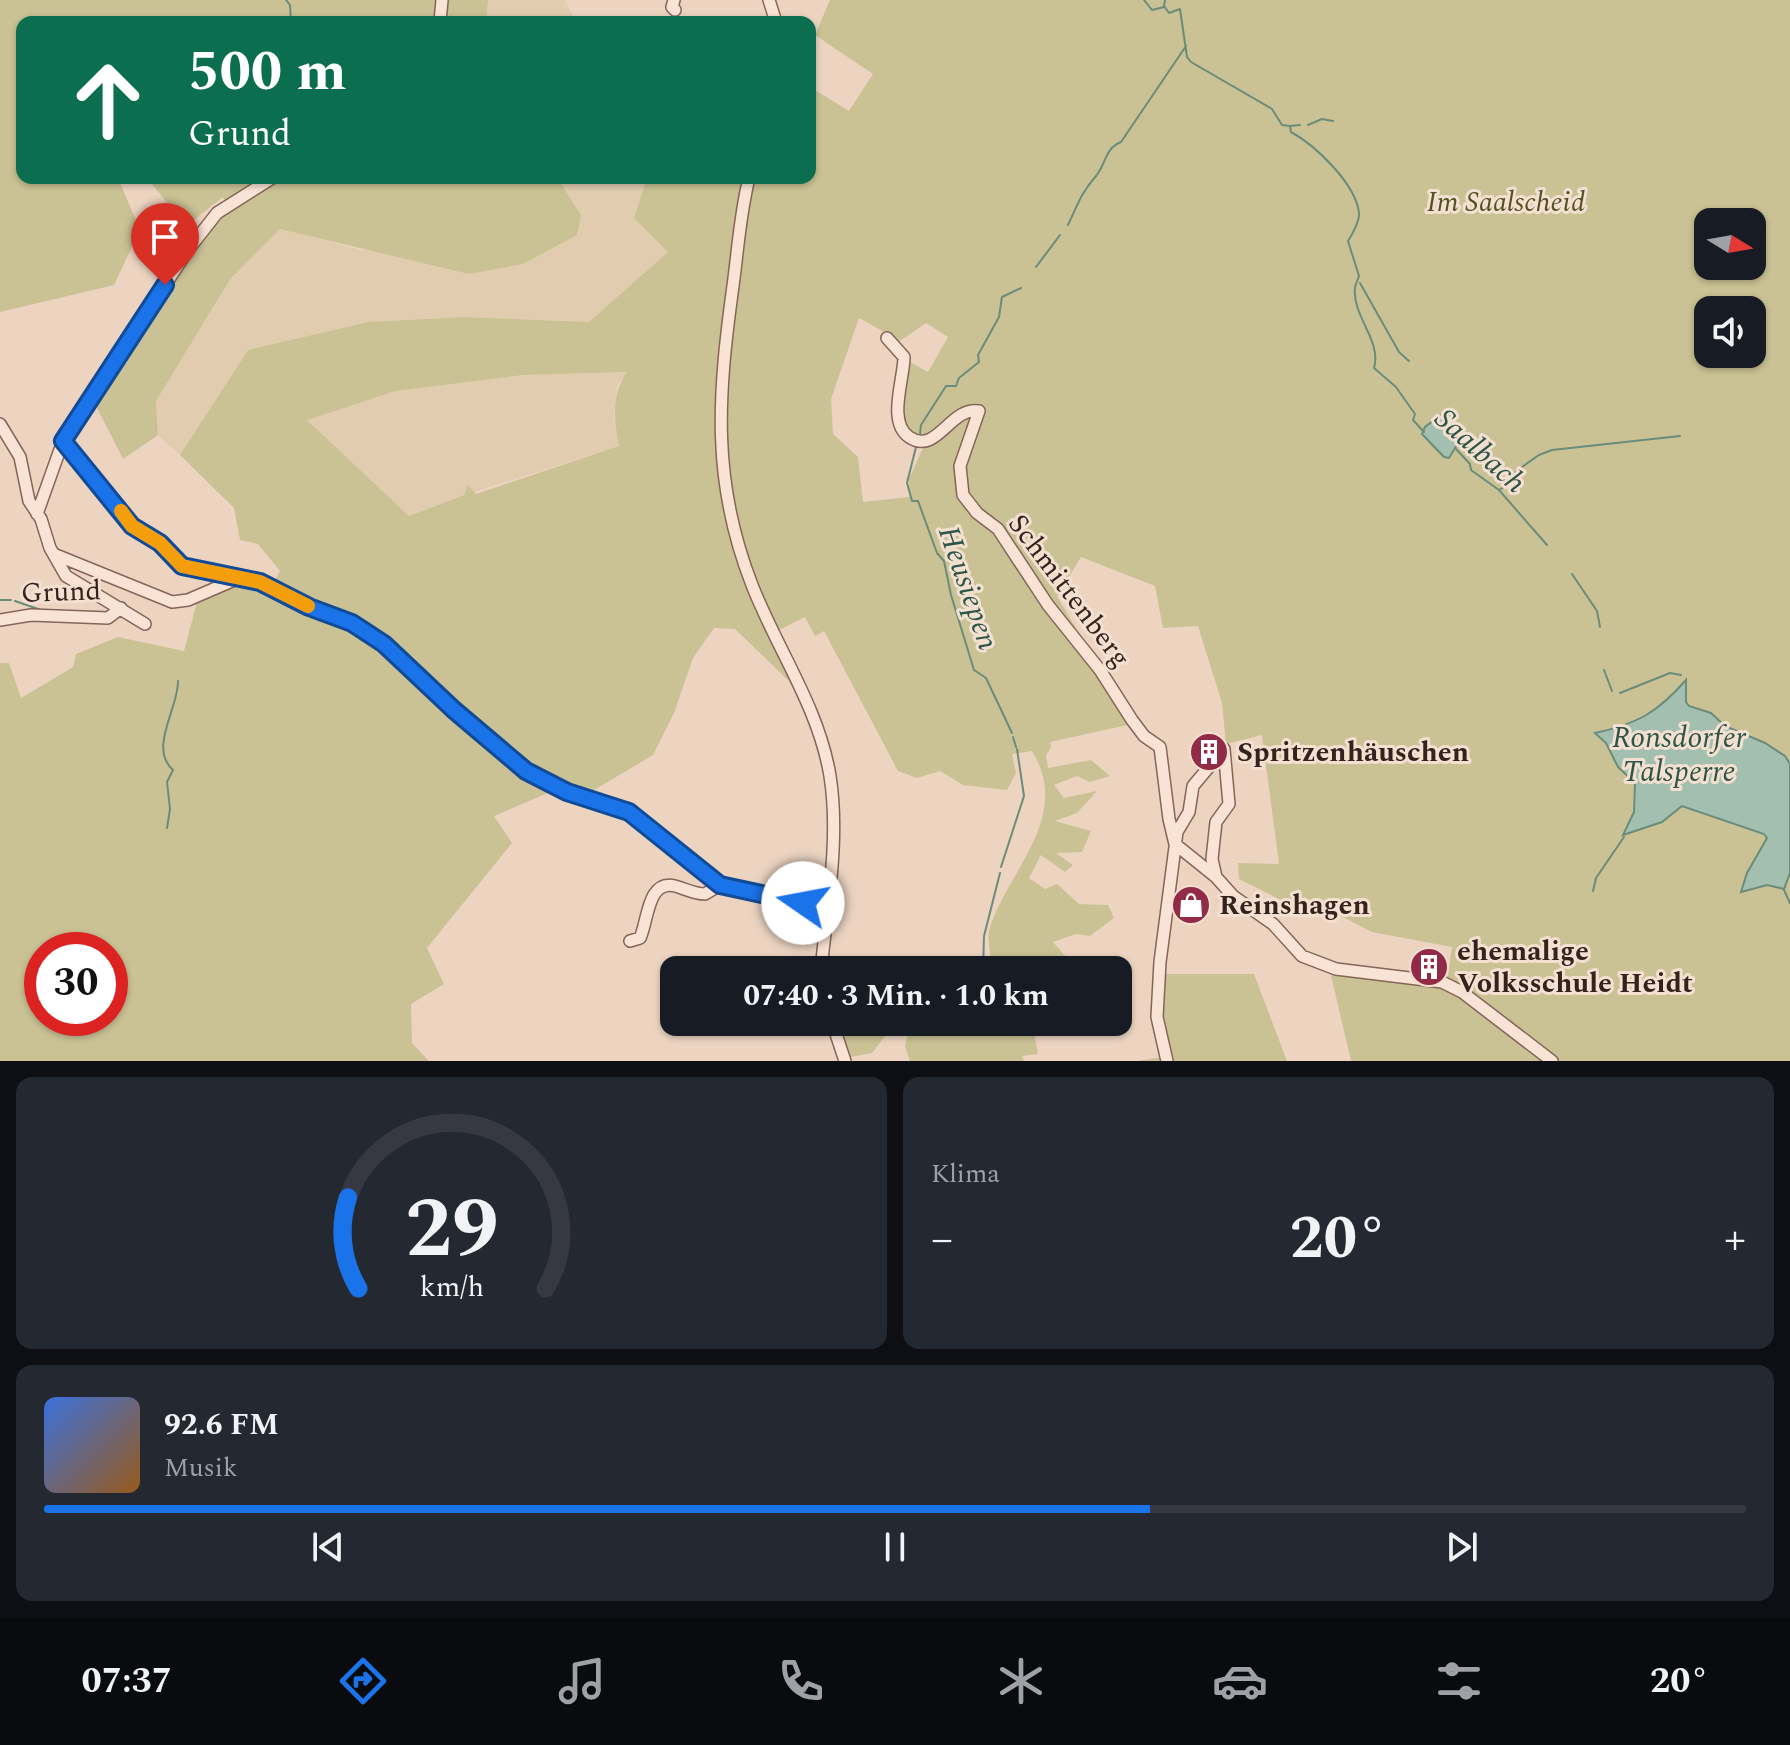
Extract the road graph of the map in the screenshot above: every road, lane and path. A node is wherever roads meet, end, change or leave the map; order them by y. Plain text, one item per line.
1 (263, 184) edge
2 (748, 184) edge
3 (887, 338) dead end
4 (0, 424) edge
5 (63, 441) junction
6 (37, 514) junction
7 (56, 555) junction
8 (240, 578) junction
9 (121, 608) junction
10 (0, 620) edge
11 (145, 624) dead end
12 (1175, 844) junction
13 (1216, 877) junction
14 (720, 885) junction
15 (827, 908) junction
16 (630, 941) dead end
17 (822, 956) edge
18 (837, 1036) edge
19 (845, 1061) edge
20 (1167, 1061) edge
21 (1552, 1061) edge

1 - 5 street
2 - 15 street
3 - 12 street, Schmittenberg
4 - 6 street, Grund
5 - 6 street
5 - 8 street
6 - 7 street, Grund
7 - 8 street, Grund
7 - 9 street, Grund
8 - 14 street
9 - 10 street, Grund
9 - 11 street, Grund
12 - 13 street
12 - 13 street
12 - 20 street
13 - 21 street
14 - 15 street
14 - 16 street
15 - 17 street
18 - 19 street

